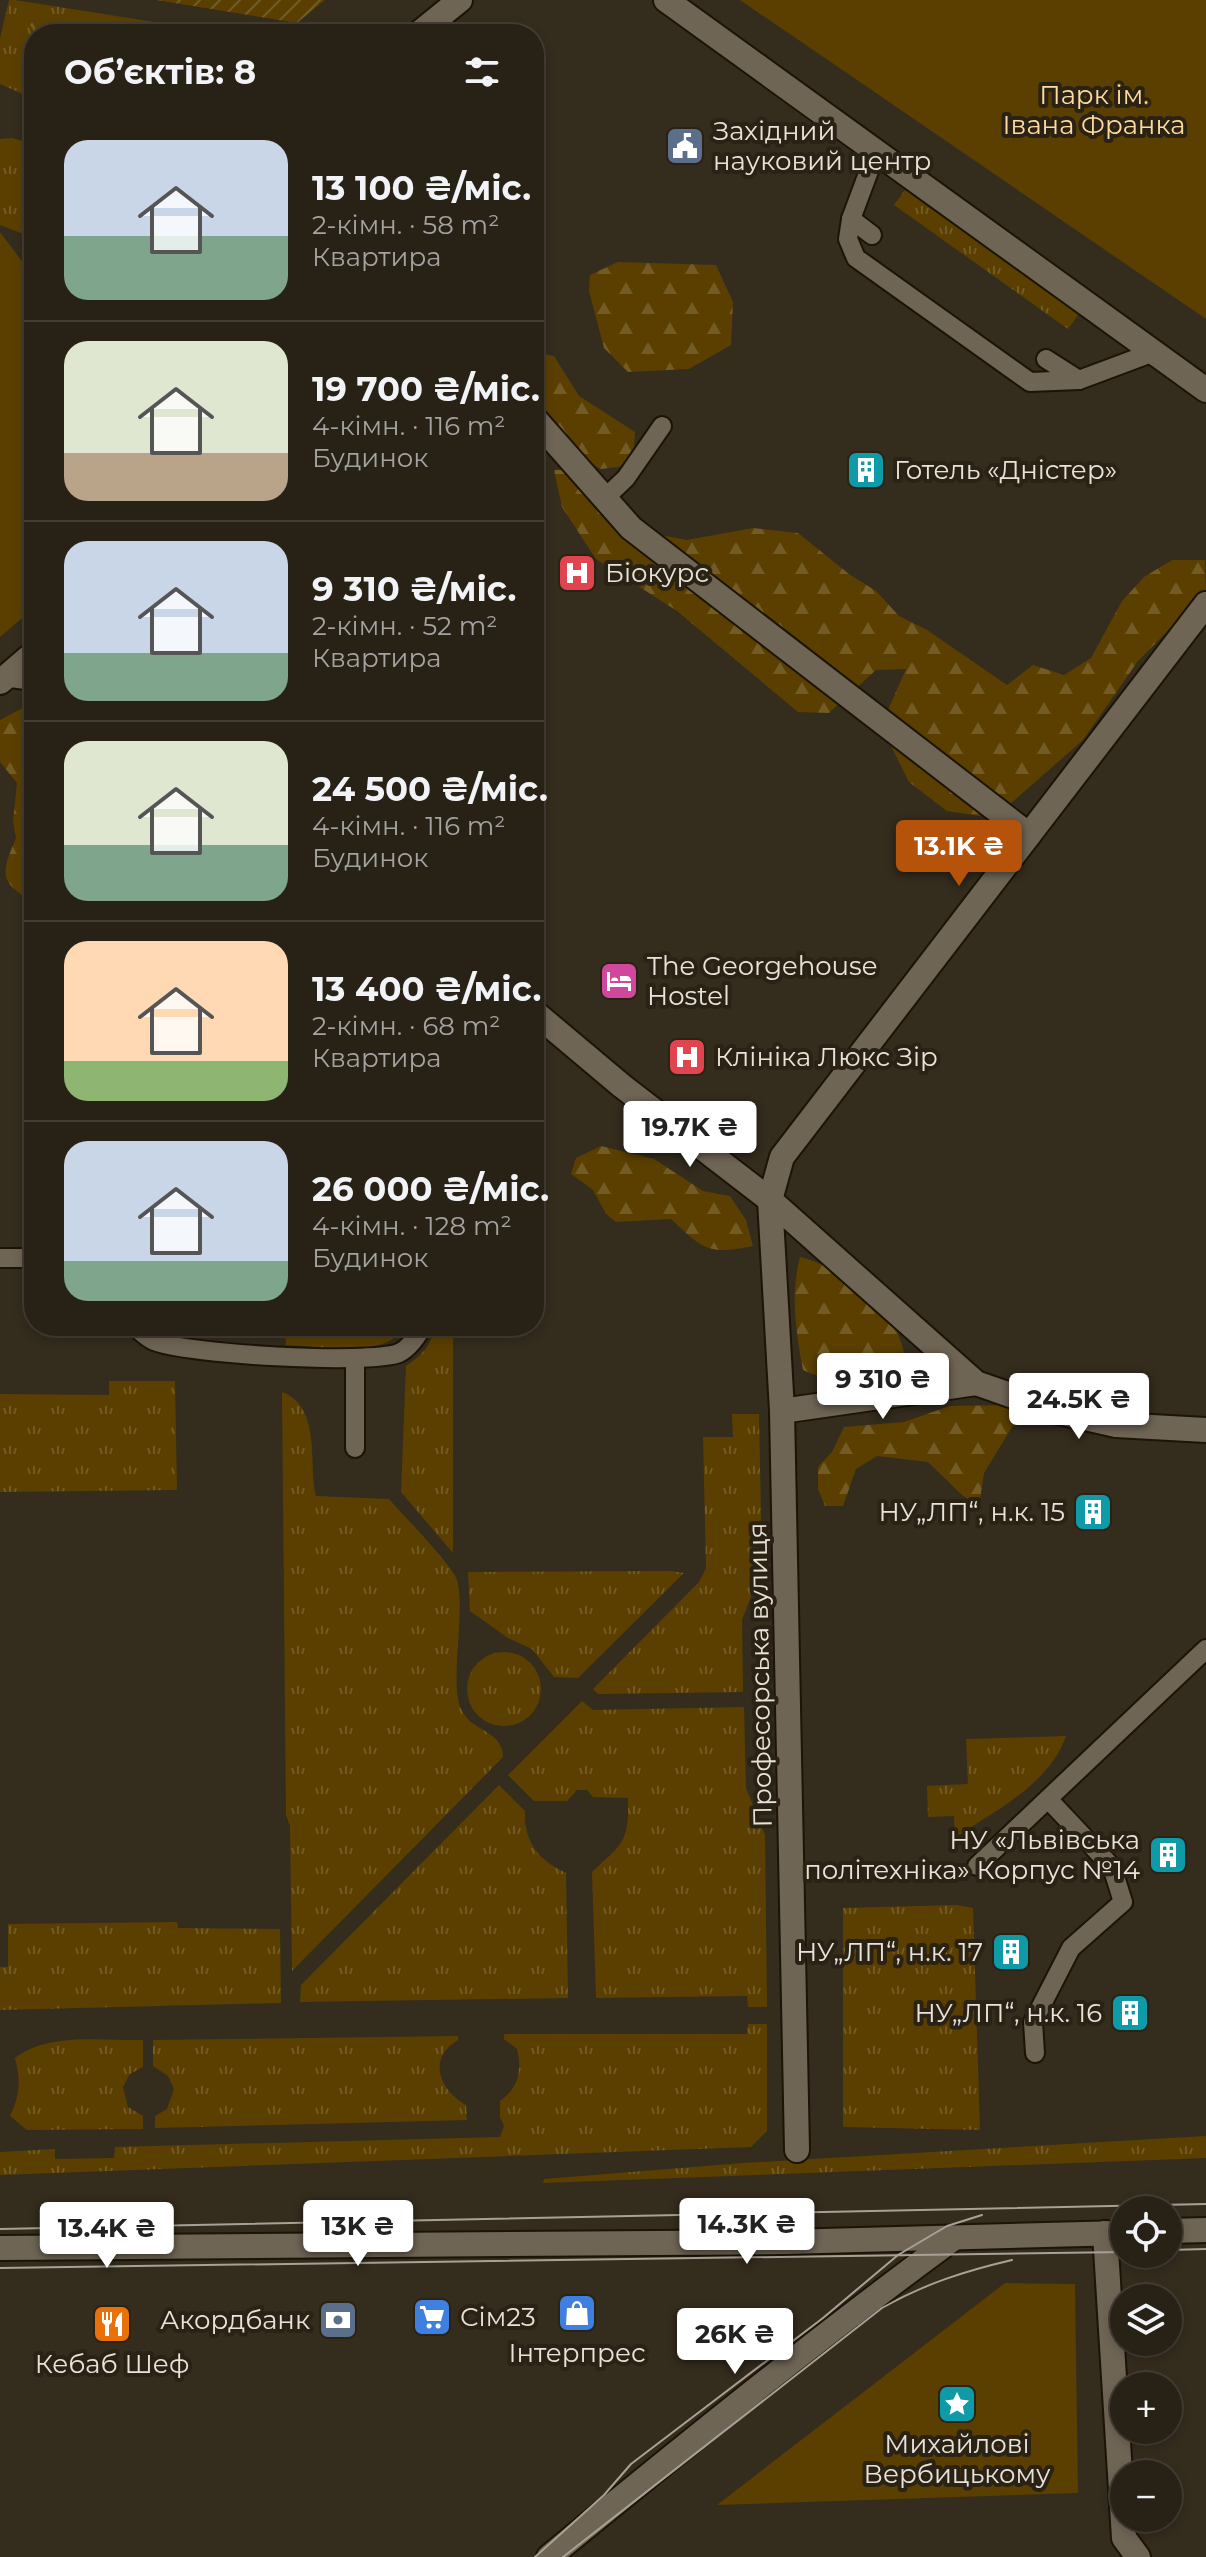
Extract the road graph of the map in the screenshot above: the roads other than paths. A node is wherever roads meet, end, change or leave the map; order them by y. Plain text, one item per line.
1 (460, 0) edge
2 (666, 0) edge
3 (430, 24) edge
4 (876, 152) junction
5 (851, 219) junction
6 (872, 235) dead end
7 (1154, 352) junction
8 (1046, 359) dead end
9 (1079, 380) junction
10 (1206, 390) edge
11 (662, 426) dead end
12 (544, 430) edge
13 (604, 499) junction
14 (1206, 604) edge
15 (1029, 835) junction
16 (544, 1020) edge
17 (770, 1200) junction
18 (0, 1258) edge
19 (24, 1258) edge
20 (147, 1336) edge
21 (414, 1336) edge
22 (355, 1359) junction
23 (976, 1383) junction
24 (782, 1411) junction
25 (1203, 1424) edge
26 (355, 1448) dead end
27 (1206, 1649) edge
28 (1048, 1799) junction
29 (977, 1866) dead end
30 (1035, 2053) dead end
31 (797, 2150) dead end
32 (1206, 2230) edge
33 (1182, 2231) edge
34 (1110, 2233) edge
35 (954, 2238) junction
36 (0, 2248) edge
37 (1116, 2268) edge
38 (549, 2557) edge
39 (1138, 2557) edge

1 - 3 street
2 - 4 street
4 - 5 lane
4 - 7 street
5 - 6 lane
5 - 9 lane
7 - 9 lane
7 - 10 street
8 - 9 lane
11 - 13 lane
12 - 13 street
13 - 15 street
14 - 15 street, Професорська вулиця
15 - 17 street, Професорська вулиця
16 - 17 street
17 - 23 street
17 - 24 street, Професорська вулиця
18 - 19 lane
20 - 22 lane
21 - 22 lane
22 - 26 lane
23 - 24 street
23 - 25 street
24 - 31 street, Професорська вулиця
27 - 28 lane
28 - 29 lane
28 - 30 lane
32 - 33 street
34 - 35 street
35 - 36 street
35 - 38 street
37 - 39 street

